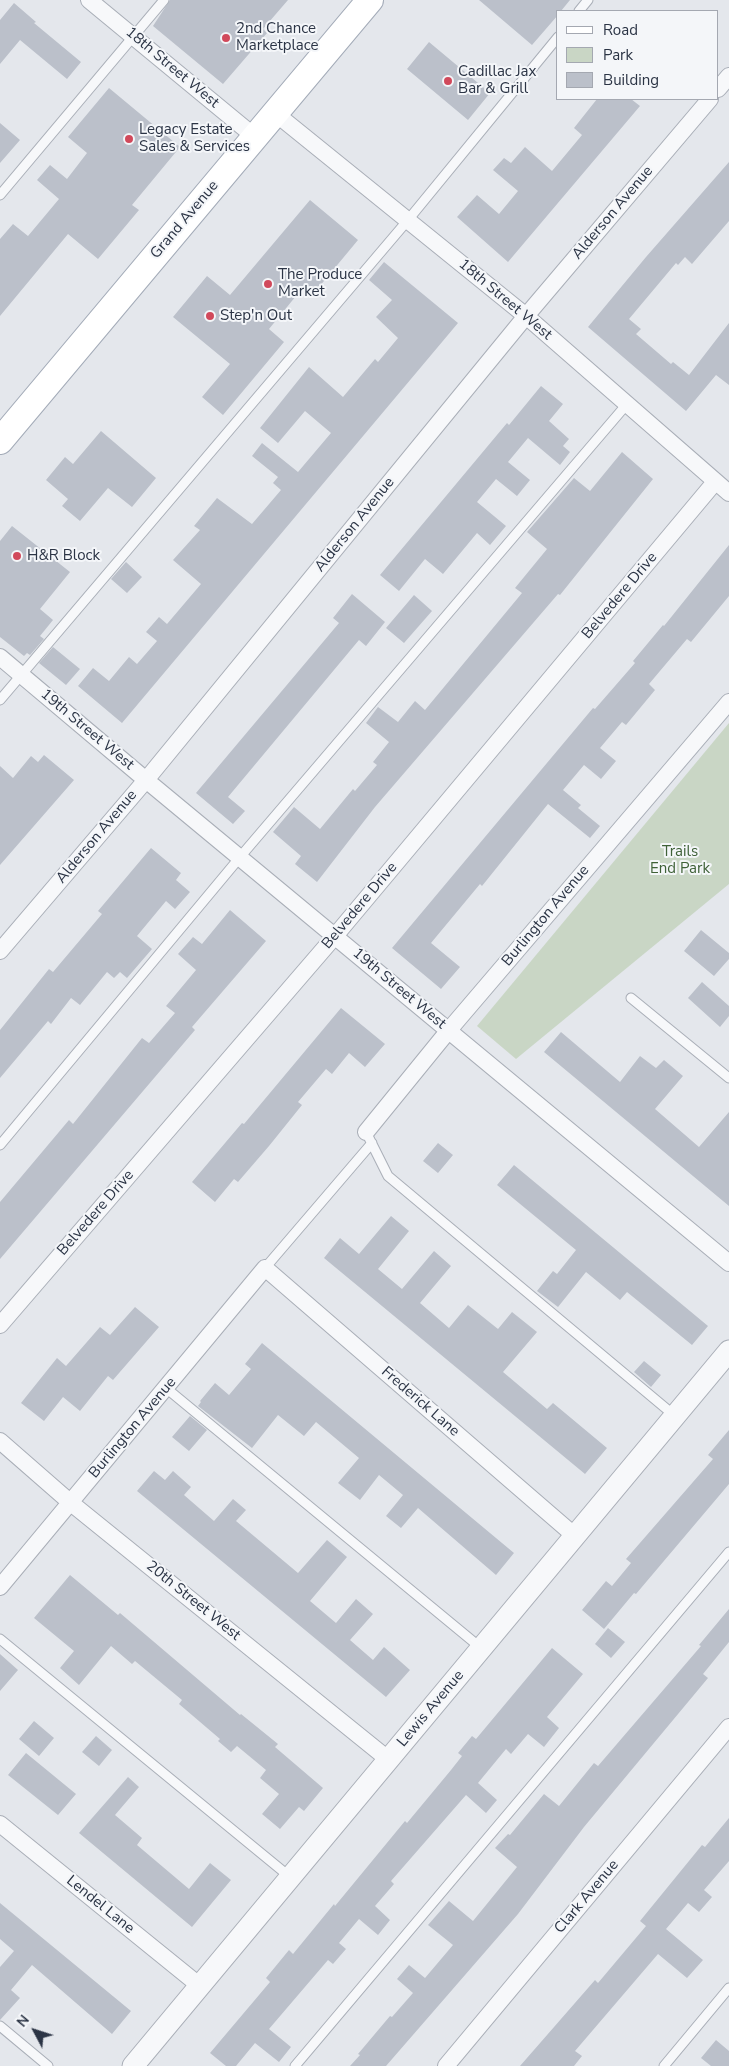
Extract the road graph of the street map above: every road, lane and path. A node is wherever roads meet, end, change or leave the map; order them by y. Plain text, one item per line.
1 (89, 0) edge
2 (164, 0) edge
3 (370, 0) edge
4 (588, 0) edge
5 (580, 10) edge
6 (133, 36) junction
7 (556, 39) edge
8 (729, 76) edge
9 (719, 88) edge
10 (709, 100) edge
11 (275, 113) junction
12 (255, 137) junction
13 (0, 195) edge
14 (408, 220) junction
15 (526, 316) junction
16 (626, 404) junction
17 (0, 441) edge
18 (715, 482) junction
19 (729, 493) edge
20 (0, 656) edge
21 (21, 674) junction
22 (0, 700) edge
23 (729, 702) edge
24 (146, 780) junction
25 (240, 857) junction
26 (335, 936) junction
27 (0, 951) edge
28 (631, 998) dead end
29 (449, 1030) junction
30 (729, 1078) edge
31 (369, 1138) junction
32 (0, 1145) edge
33 (729, 1263) edge
34 (265, 1268) junction
35 (0, 1325) edge
36 (729, 1351) edge
37 (166, 1388) junction
38 (675, 1416) junction
39 (0, 1441) edge
40 (71, 1503) junction
41 (575, 1536) junction
42 (729, 1552) edge
43 (0, 1586) edge
44 (0, 1639) edge
45 (482, 1648) junction
46 (729, 1727) edge
47 (389, 1760) junction
48 (0, 1824) edge
49 (290, 1877) junction
50 (200, 1986) junction
51 (729, 1988) edge
52 (0, 2026) edge
53 (48, 2066) edge
54 (133, 2066) edge
55 (295, 2066) edge
56 (446, 2066) edge
57 (664, 2066) edge

1 - 6 street, 18th Street West
2 - 6 lane
3 - 11 main road, Grand Avenue
4 - 5 lane
6 - 12 street, 18th Street West
6 - 13 lane
7 - 14 lane
8 - 9 street
10 - 15 street, Alderson Avenue
11 - 12 main road, Grand Avenue
11 - 14 street, 18th Street West
12 - 17 main road, Grand Avenue
14 - 15 street, 18th Street West
14 - 21 lane
15 - 16 street, 18th Street West
15 - 24 street, Alderson Avenue
16 - 18 street, 18th Street West
16 - 25 lane
18 - 19 street, 18th Street West
18 - 26 street, Belvedere Drive
20 - 21 street, 19th Street West
21 - 22 lane
21 - 24 street, 19th Street West
23 - 29 street, Burlington Avenue
24 - 25 street, 19th Street West
24 - 27 street, Alderson Avenue
25 - 26 street, 19th Street West
25 - 32 lane
26 - 29 street, 19th Street West
26 - 35 street, Belvedere Drive
28 - 30 lane
29 - 31 street, Burlington Avenue
29 - 33 street, 19th Street West
31 - 34 lane
31 - 38 lane
34 - 37 street, Burlington Avenue
34 - 41 street, Frederick Lane
36 - 38 street, Lewis Avenue
37 - 40 street, Burlington Avenue
37 - 45 lane
38 - 41 street, Lewis Avenue
39 - 40 street, 20th Street West
40 - 43 street, Burlington Avenue
40 - 47 street, 20th Street West
41 - 45 street, Lewis Avenue
42 - 55 lane
44 - 49 lane
45 - 47 street, Lewis Avenue
46 - 56 street, Clark Avenue
47 - 49 street, Lewis Avenue
48 - 50 street, Lendel Lane
49 - 50 street, Lewis Avenue
50 - 54 street, Lewis Avenue
51 - 57 lane
52 - 53 lane

